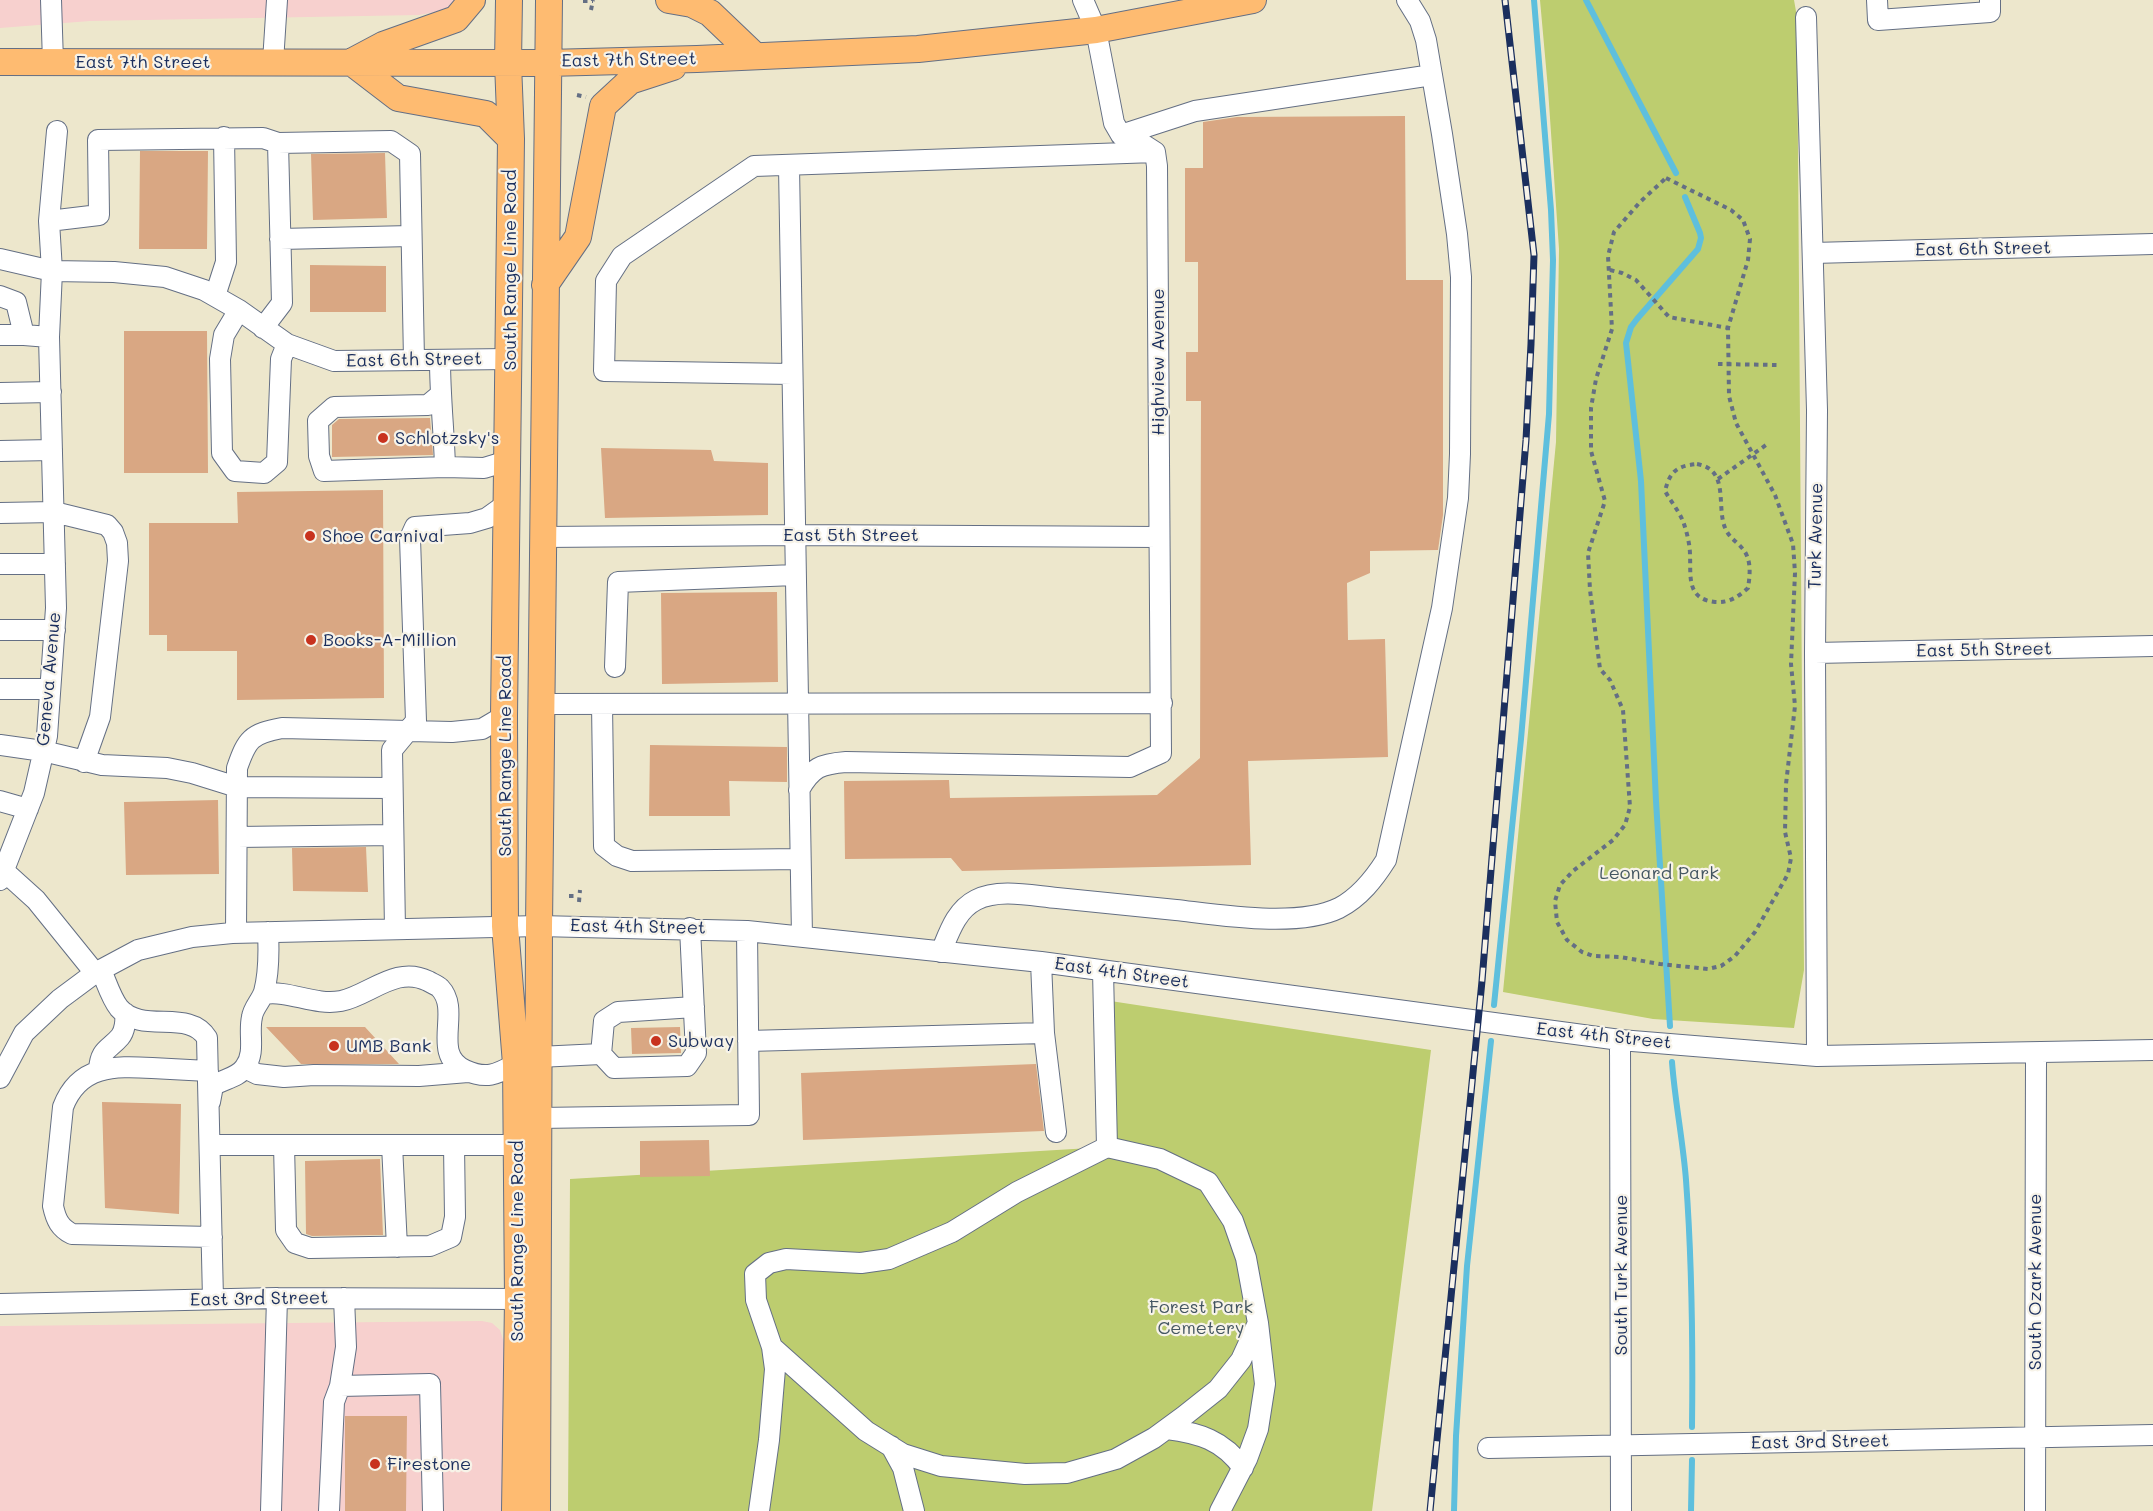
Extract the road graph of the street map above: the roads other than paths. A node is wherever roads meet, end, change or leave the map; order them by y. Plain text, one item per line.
1 (51, 0) edge
2 (277, 0) edge
3 (472, 0) edge
4 (509, 0) edge
5 (549, 0) edge
6 (669, 0) edge
7 (1083, 0) edge
8 (1249, 0) edge
9 (1407, 0) edge
10 (1876, 0) edge
11 (1990, 0) edge
12 (1806, 17) dead end
13 (1096, 30) junction
14 (754, 55) junction
15 (697, 59) junction
16 (0, 62) edge
17 (53, 62) junction
18 (273, 62) junction
19 (351, 62) junction
20 (508, 63) junction
21 (548, 63) junction
22 (1432, 75) junction
23 (57, 131) dead end
24 (1121, 135) junction
25 (224, 137) junction
26 (511, 139) junction
27 (278, 143) junction
28 (1155, 152) junction
29 (789, 166) junction
30 (49, 221) junction
31 (411, 236) junction
32 (280, 239) junction
33 (2153, 244) edge
34 (1813, 253) junction
35 (0, 259) edge
36 (52, 271) junction
37 (545, 285) junction
38 (0, 296) edge
39 (215, 296) junction
40 (239, 310) junction
41 (263, 328) junction
42 (0, 335) edge
43 (24, 335) junction
44 (50, 337) junction
45 (288, 344) junction
46 (510, 359) junction
47 (414, 360) junction
48 (440, 360) junction
49 (792, 374) junction
50 (51, 392) junction
51 (0, 393) edge
52 (440, 396) junction
53 (52, 450) junction
54 (0, 451) edge
55 (507, 461) junction
56 (445, 467) junction
57 (508, 503) junction
58 (54, 512) junction
59 (0, 513) edge
60 (795, 535) junction
61 (543, 537) junction
62 (1160, 537) junction
63 (0, 564) edge
64 (55, 564) junction
65 (795, 575) junction
66 (0, 630) edge
67 (55, 630) junction
68 (2153, 646) edge
69 (1815, 653) junction
70 (615, 668) dead end
71 (0, 689) edge
72 (50, 689) junction
73 (798, 702) junction
74 (1162, 703) junction
75 (541, 704) junction
76 (602, 704) junction
77 (504, 716) junction
78 (407, 731) junction
79 (0, 745) edge
80 (43, 751) junction
81 (84, 762) junction
82 (237, 786) junction
83 (392, 788) junction
84 (799, 790) junction
85 (0, 801) edge
86 (28, 809) junction
87 (393, 836) junction
88 (237, 837) junction
89 (800, 859) junction
90 (2, 874) edge
91 (505, 926) junction
92 (539, 926) junction
93 (690, 928) junction
94 (395, 929) junction
95 (747, 931) junction
96 (268, 932) junction
97 (236, 933) junction
98 (802, 936) junction
99 (941, 952) junction
100 (1041, 962) junction
101 (98, 971) junction
102 (1103, 971) junction
103 (264, 994) junction
104 (694, 1007) junction
105 (126, 1013) junction
106 (1044, 1033) junction
107 (1620, 1040) junction
108 (748, 1041) junction
109 (2153, 1050) edge
110 (2036, 1053) junction
111 (601, 1054) junction
112 (1817, 1056) junction
113 (527, 1061) junction
114 (245, 1068) junction
115 (99, 1070) junction
116 (208, 1071) junction
117 (468, 1072) junction
118 (0, 1078) edge
119 (209, 1107) junction
120 (538, 1118) junction
121 (1056, 1131) dead end
122 (210, 1145) junction
123 (284, 1145) junction
124 (393, 1145) junction
125 (454, 1145) junction
126 (517, 1145) junction
127 (1107, 1147) junction
128 (212, 1237) junction
129 (397, 1247) junction
130 (278, 1298) junction
131 (344, 1298) junction
132 (213, 1299) junction
133 (518, 1299) junction
134 (0, 1304) edge
135 (1258, 1323) junction
136 (772, 1347) junction
137 (340, 1386) junction
138 (1167, 1429) junction
139 (2153, 1436) edge
140 (2035, 1438) junction
141 (890, 1445) junction
142 (1621, 1445) junction
143 (1488, 1448) dead end
144 (1243, 1468) junction
145 (518, 1508) edge
146 (271, 1511) edge
147 (329, 1511) edge
148 (432, 1511) edge
149 (759, 1511) edge
150 (914, 1511) edge
151 (1220, 1511) edge
152 (1621, 1511) edge
153 (2035, 1511) edge

1 - 17 street
2 - 18 street
3 - 19 main road
4 - 20 main road, South Range Line Road
5 - 21 main road, South Range Line Road
6 - 14 main road
7 - 13 street
8 - 13 main road, East 7th Street
9 - 22 street
10 - 11 street
12 - 34 street, Turk Avenue
13 - 14 main road, East 7th Street
13 - 24 street
14 - 15 main road, East 7th Street
15 - 21 main road, East 7th Street
15 - 37 main road
16 - 17 main road, East 7th Street
17 - 18 main road, East 7th Street
18 - 19 main road, East 7th Street
19 - 20 main road, East 7th Street
19 - 26 main road
20 - 21 main road, East 7th Street
20 - 26 main road, South Range Line Road
21 - 37 main road, South Range Line Road
22 - 24 street
22 - 99 street
23 - 30 street, Geneva Avenue
24 - 28 street
25 - 27 street
25 - 30 street
25 - 39 street
26 - 46 main road, South Range Line Road
27 - 31 street
27 - 32 street
28 - 29 street
28 - 62 street, Highview Avenue
29 - 49 street
29 - 49 street
30 - 36 street, Geneva Avenue
31 - 32 street
31 - 47 street
32 - 41 street
33 - 34 street, East 6th Street
34 - 69 street, Turk Avenue
35 - 36 street
36 - 39 street, East 6th Street
36 - 44 street, Geneva Avenue
37 - 61 main road, South Range Line Road
38 - 43 street
39 - 40 street, East 6th Street
40 - 41 street, East 6th Street
40 - 45 street
41 - 45 street, East 6th Street
42 - 43 street
43 - 44 street
44 - 50 street, Geneva Avenue
45 - 47 street, East 6th Street
46 - 48 street, East 6th Street
46 - 55 main road, South Range Line Road
47 - 48 street, East 6th Street
48 - 52 street
49 - 60 street
50 - 51 street
50 - 53 street, Geneva Avenue
52 - 56 street
52 - 56 street
53 - 54 street
53 - 58 street, Geneva Avenue
55 - 56 street
55 - 57 main road, South Range Line Road
57 - 77 main road, South Range Line Road
57 - 78 street
58 - 59 street
58 - 64 street, Geneva Avenue
58 - 81 street
60 - 61 street, East 5th Street
60 - 62 street, East 5th Street
60 - 65 street
61 - 75 main road, South Range Line Road
62 - 74 street, Highview Avenue
63 - 64 street
64 - 67 street, Geneva Avenue
65 - 70 street
65 - 73 street
66 - 67 street
67 - 72 street, Geneva Avenue
68 - 69 street, East 5th Street
69 - 112 street, Turk Avenue
71 - 72 street
72 - 80 street, Geneva Avenue
73 - 74 street
73 - 76 street
73 - 84 street
74 - 84 street, Highview Avenue
75 - 76 street
75 - 92 main road, South Range Line Road
76 - 89 street
77 - 78 street
77 - 91 main road, South Range Line Road
78 - 82 street
78 - 83 street
79 - 80 street
80 - 81 street
80 - 86 street, Geneva Avenue
81 - 82 street
82 - 83 street
82 - 88 street
83 - 87 street
84 - 89 street
85 - 86 street
86 - 90 street, Geneva Avenue
87 - 88 street
87 - 94 street
88 - 97 street
89 - 98 street
90 - 101 street, Geneva Avenue
91 - 92 street, East 4th Street
91 - 94 street, East 4th Street
91 - 113 main road, South Range Line Road
92 - 93 street, East 4th Street
92 - 113 main road, South Range Line Road
93 - 95 street, East 4th Street
93 - 104 street
94 - 96 street, East 4th Street
95 - 98 street, East 4th Street
95 - 108 street
96 - 97 street, East 4th Street
96 - 103 street
97 - 101 street, East 4th Street
98 - 99 street, East 4th Street
99 - 100 street, East 4th Street
100 - 102 street, East 4th Street
100 - 106 street
101 - 105 street, Geneva Avenue
101 - 118 street
102 - 107 street, East 4th Street
102 - 127 street
103 - 114 street
103 - 117 street
104 - 111 street
104 - 111 street
105 - 115 street
105 - 116 street
106 - 108 street
106 - 121 street
107 - 112 street, East 4th Street
107 - 142 street, South Turk Avenue
108 - 120 street
109 - 110 street, East 4th Street
110 - 112 street, East 4th Street
110 - 140 street, South Ozark Avenue
111 - 113 street
113 - 117 street
113 - 120 main road, South Range Line Road
113 - 126 main road, South Range Line Road
114 - 117 street
114 - 119 street
115 - 116 street
115 - 128 street
116 - 119 street
119 - 122 street
120 - 145 main road, South Range Line Road
122 - 123 street
122 - 128 street
123 - 124 street
123 - 129 street
124 - 125 street
124 - 129 street
125 - 126 street
125 - 129 street
126 - 133 main road, South Range Line Road
127 - 135 street
127 - 136 street
128 - 132 street
130 - 131 street, East 3rd Street
130 - 132 street, East 3rd Street
130 - 146 street
131 - 133 street, East 3rd Street
131 - 137 street
132 - 134 street, East 3rd Street
133 - 145 main road, South Range Line Road
135 - 138 street
135 - 144 street
136 - 141 street
136 - 149 street
137 - 147 street
137 - 148 street
138 - 141 street
138 - 144 street
139 - 140 street, East 3rd Street
140 - 142 street, East 3rd Street
140 - 153 street, South Ozark Avenue
141 - 150 street
142 - 143 street, East 3rd Street
142 - 152 street, South Turk Avenue
144 - 151 street

